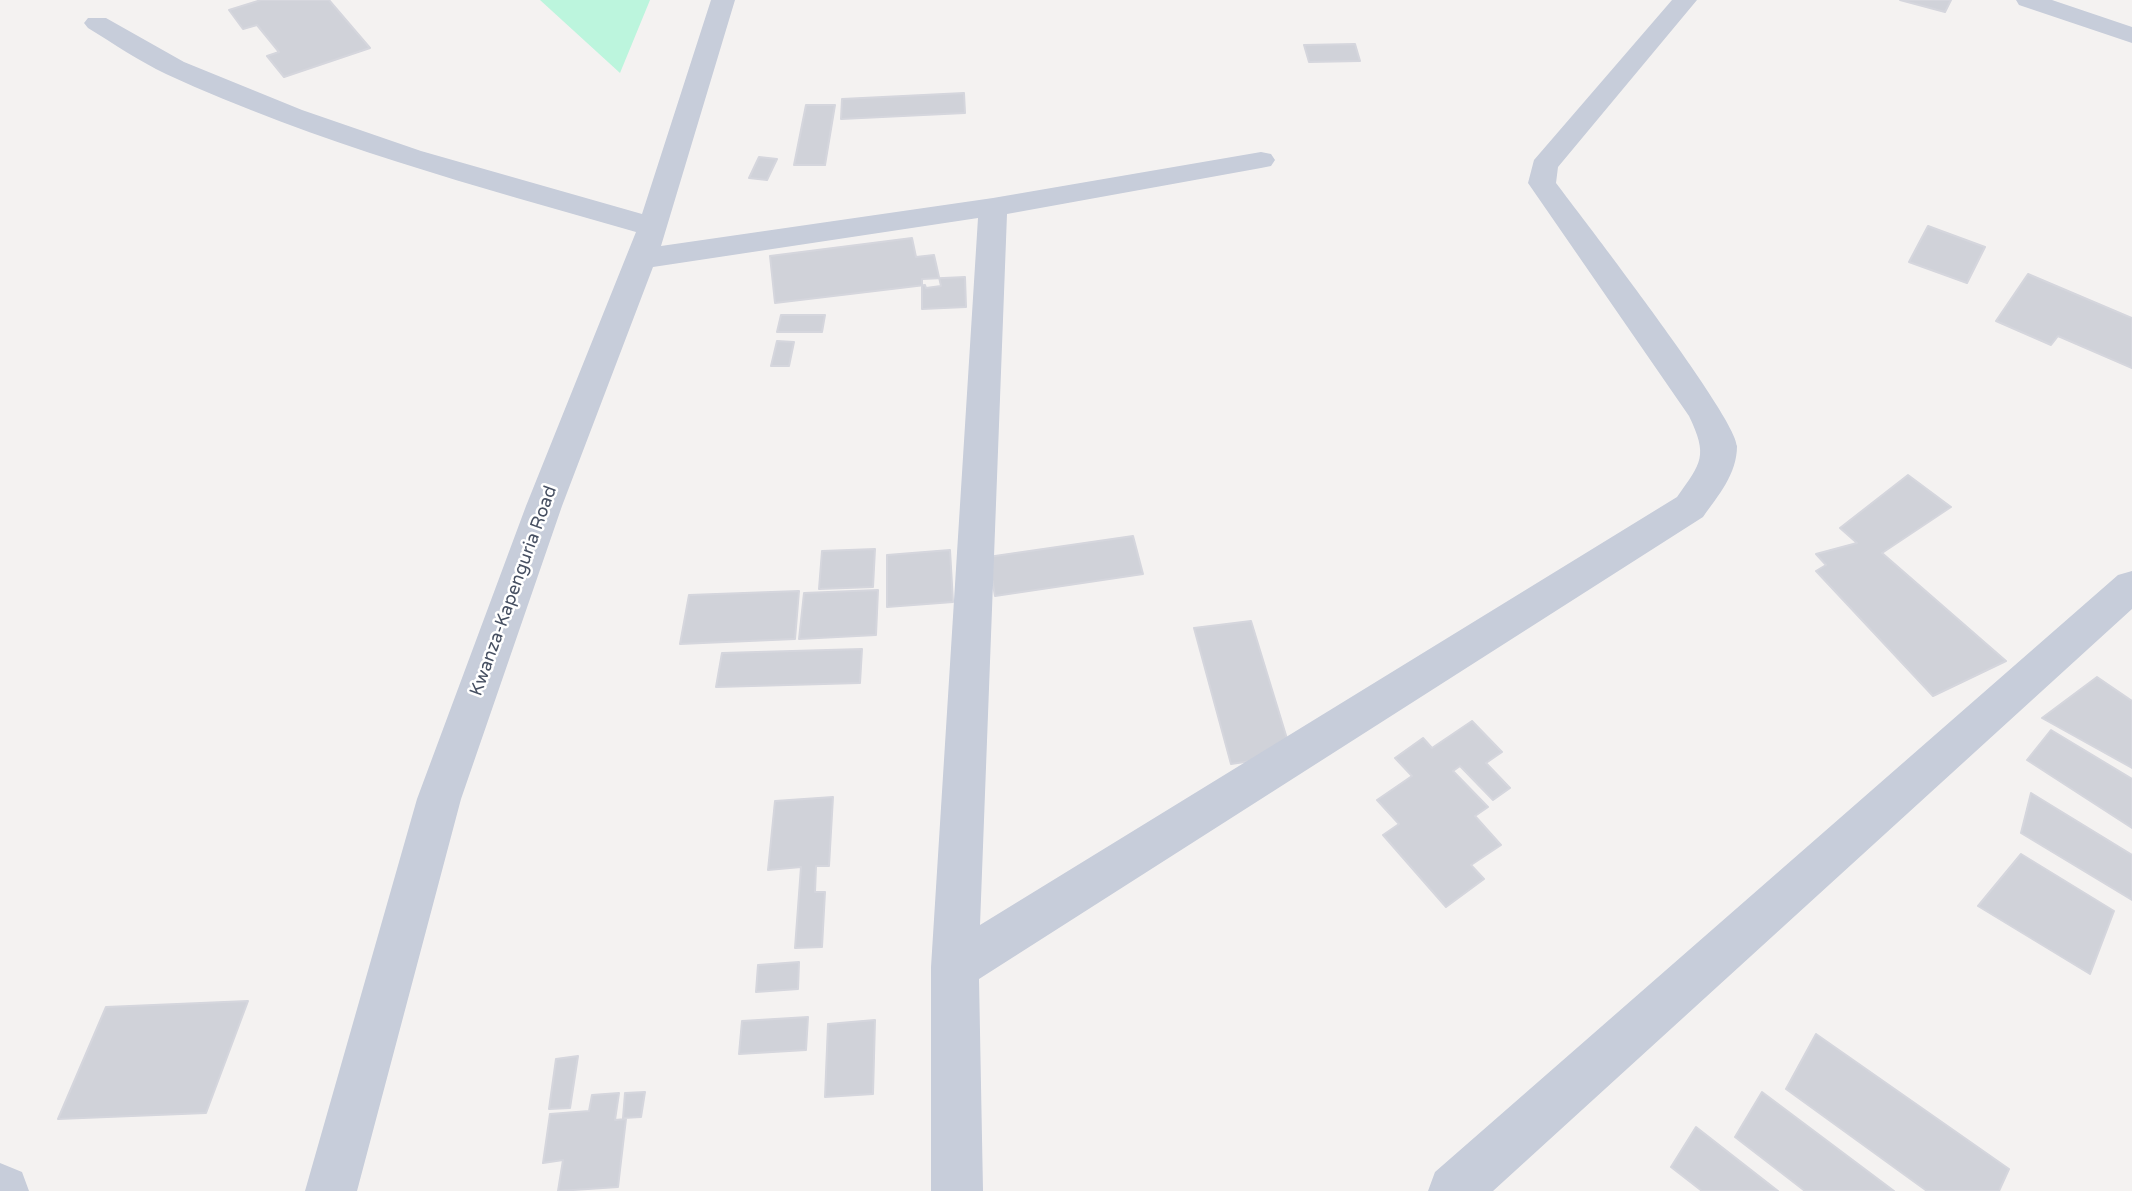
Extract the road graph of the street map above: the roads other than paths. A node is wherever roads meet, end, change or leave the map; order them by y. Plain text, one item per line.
1 (723, 0) edge
2 (1685, 0) edge
3 (2028, 0) edge
4 (97, 23) dead end
5 (2132, 35) edge
6 (1261, 160) dead end
7 (993, 207) junction
8 (645, 243) junction
9 (2132, 586) edge
10 (955, 967) junction
11 (331, 1191) edge
12 (957, 1191) edge
13 (1454, 1191) edge

1 - 8 street, Kwanza-Kapenguria Road
2 - 10 street
3 - 5 street
4 - 8 street
6 - 7 street
7 - 8 street
7 - 10 street
8 - 11 street, Kwanza-Kapenguria Road
9 - 13 street
10 - 12 street

